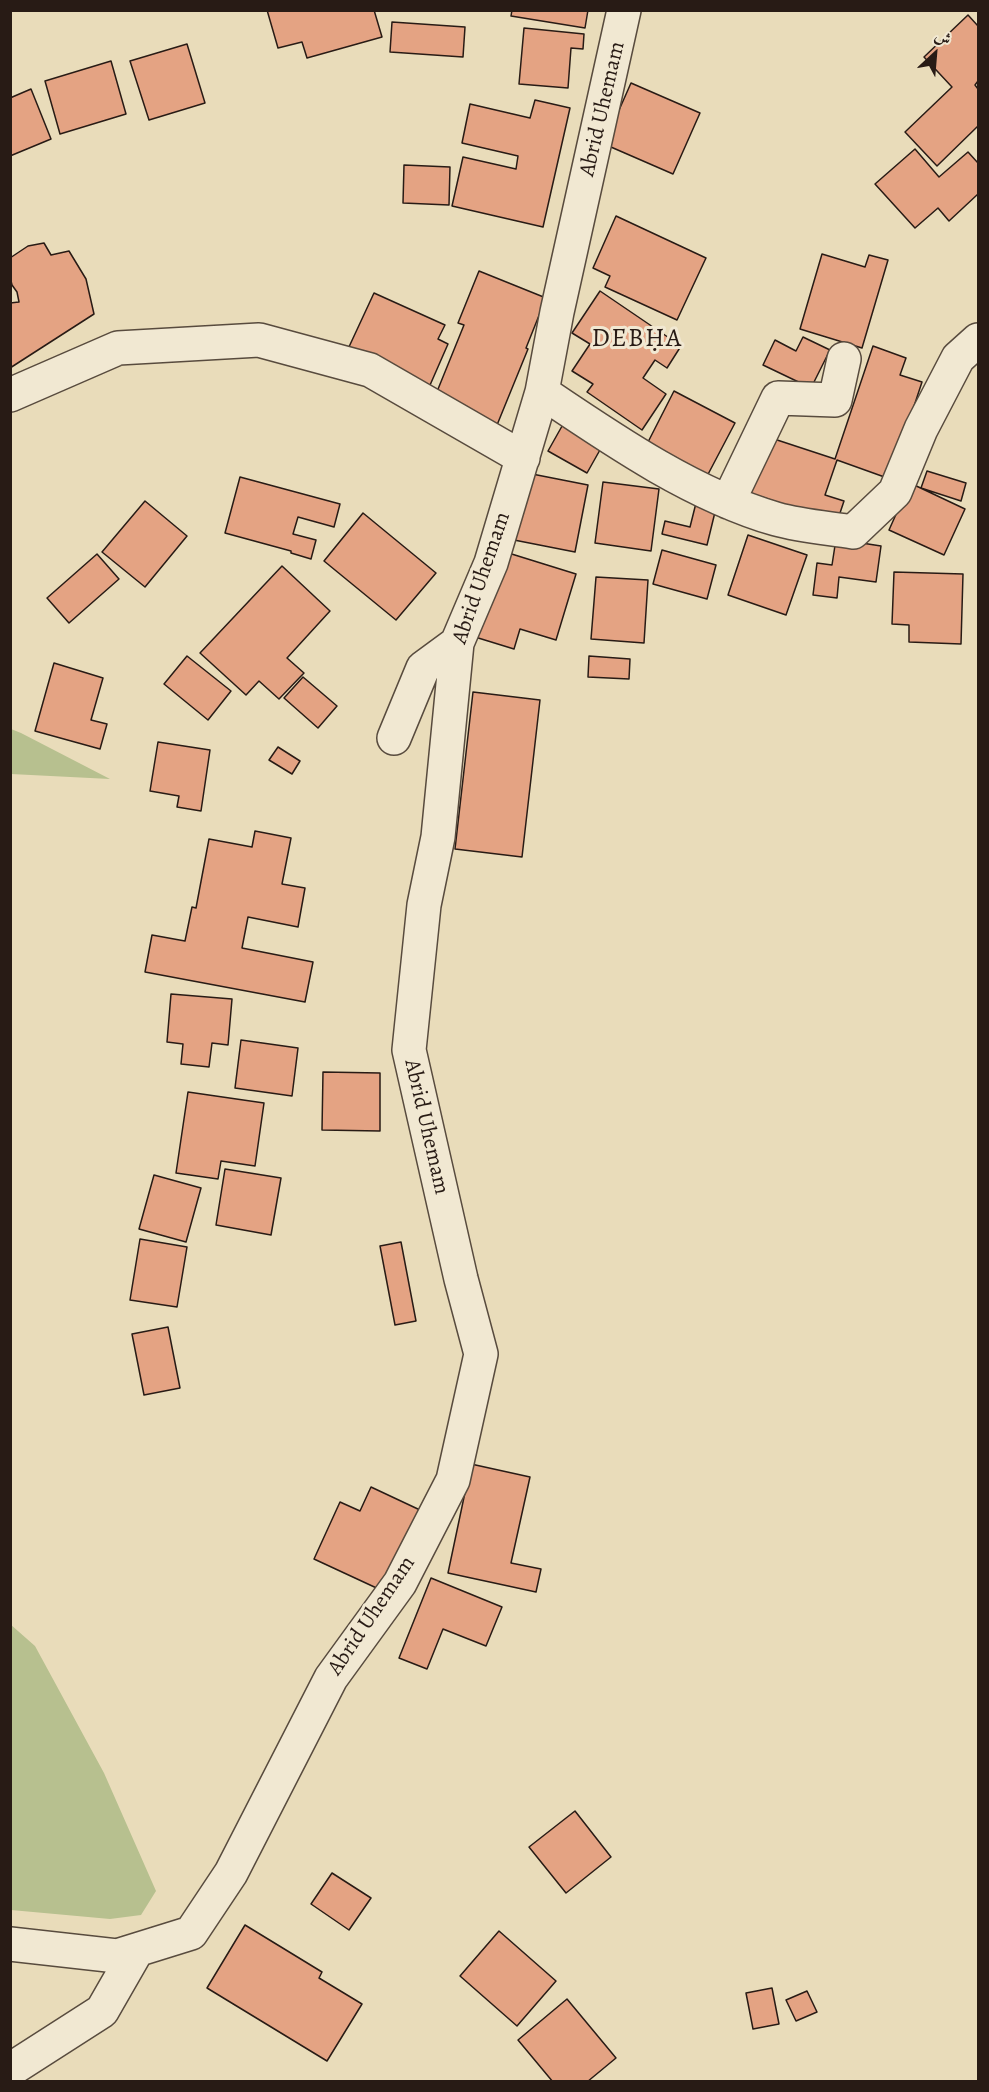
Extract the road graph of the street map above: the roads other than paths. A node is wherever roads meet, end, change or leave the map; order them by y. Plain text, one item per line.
1 (624, 10) edge
2 (978, 340) edge
3 (844, 359) dead end
4 (542, 392) junction
5 (10, 395) edge
6 (522, 458) junction
7 (728, 502) junction
8 (457, 643) junction
9 (394, 738) dead end
10 (10, 1944) edge
11 (137, 1950) junction
12 (10, 2070) edge

1 - 4 street, Abrid Uhemam
2 - 7 street
3 - 7 street
4 - 6 street, Abrid Uhemam
4 - 7 street
5 - 6 street
6 - 8 street, Abrid Uhemam
8 - 9 street
8 - 11 street, Abrid Uhemam
10 - 11 street, Abrid Uhemam
11 - 12 street

